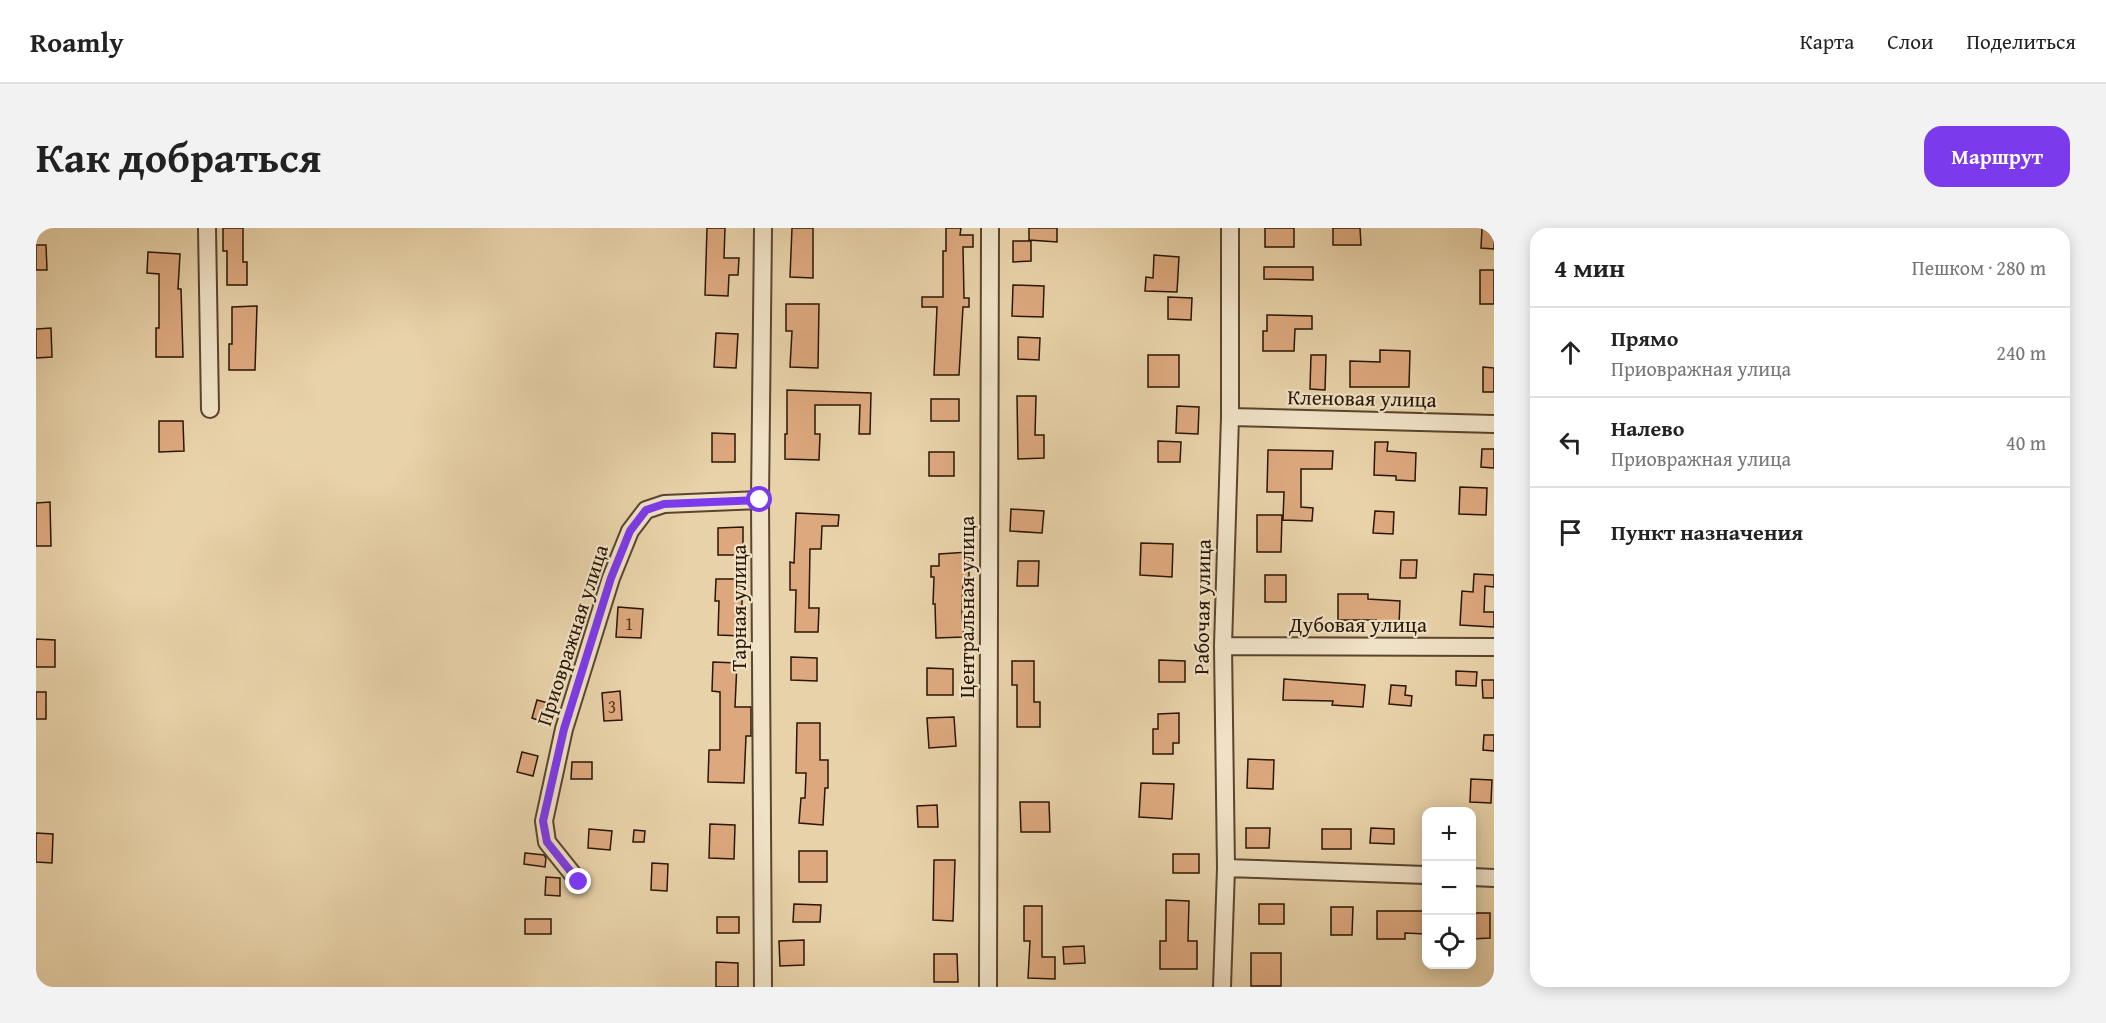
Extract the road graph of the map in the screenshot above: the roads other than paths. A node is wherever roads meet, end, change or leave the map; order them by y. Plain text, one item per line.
1 (207, 228) edge
2 (763, 228) edge
3 (990, 228) edge
4 (1230, 228) edge
5 (210, 409) dead end
6 (1230, 417) junction
7 (1494, 424) edge
8 (760, 500) junction
9 (1223, 646) junction
10 (1494, 647) edge
11 (1226, 868) junction
12 (1422, 875) edge
13 (1476, 877) edge
14 (1494, 878) edge
15 (579, 882) dead end
16 (763, 987) edge
17 (988, 987) edge
18 (1222, 987) edge

1 - 5 street
2 - 8 street, Тарная улица
3 - 17 street, Центральная улица
4 - 6 street, Рабочая улица
6 - 7 street, Кленовая улица
6 - 9 street, Рабочая улица
8 - 15 street, Приовражная улица
8 - 16 street, Тарная улица
9 - 10 street, Дубовая улица
9 - 11 street, Рабочая улица
11 - 12 street
11 - 18 street, Рабочая улица
13 - 14 street

